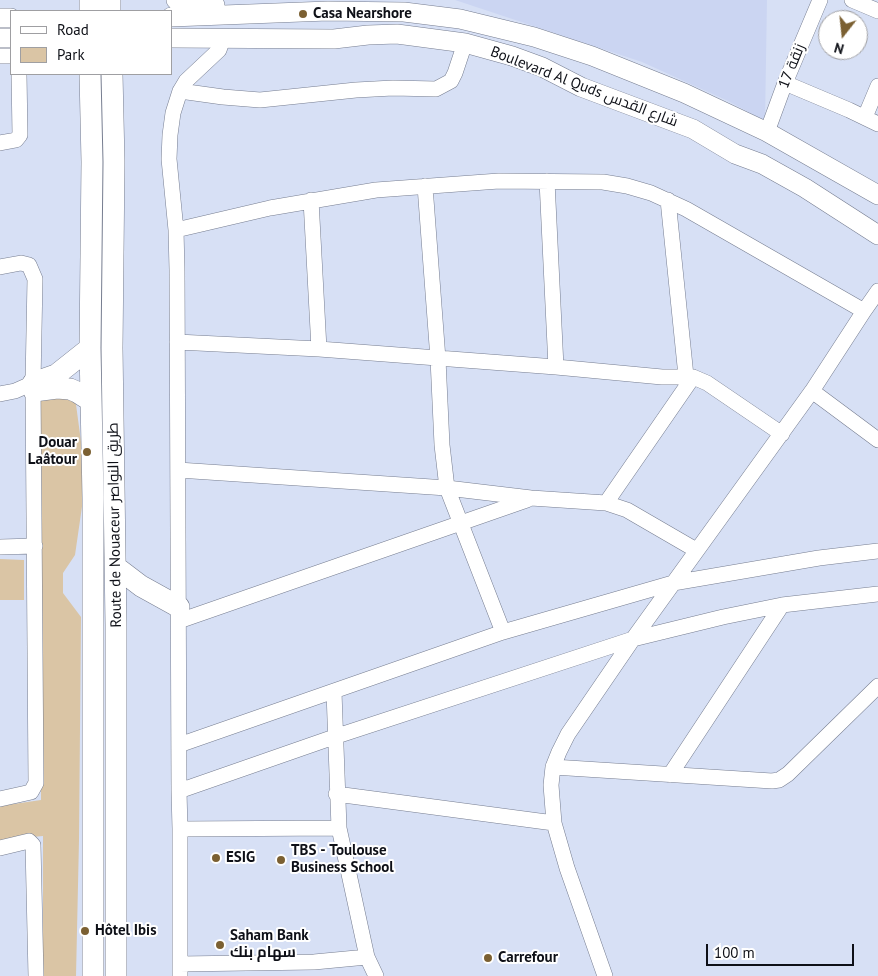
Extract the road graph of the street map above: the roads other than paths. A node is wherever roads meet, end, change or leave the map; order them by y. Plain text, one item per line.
1 (176, 0) edge
2 (820, 0) edge
3 (852, 0) edge
4 (878, 11) edge
5 (250, 14) junction
6 (172, 17) edge
7 (172, 38) edge
8 (223, 39) junction
9 (464, 43) junction
10 (19, 75) edge
11 (90, 75) edge
12 (112, 75) edge
13 (785, 83) junction
14 (878, 86) edge
15 (180, 91) junction
16 (872, 120) edge
17 (768, 132) junction
18 (0, 143) edge
19 (547, 181) junction
20 (425, 186) junction
21 (878, 195) edge
22 (311, 200) junction
23 (668, 200) junction
24 (176, 230) junction
25 (878, 235) edge
26 (0, 267) edge
27 (878, 291) edge
28 (864, 311) junction
29 (177, 342) junction
30 (90, 348) junction
31 (319, 349) junction
32 (438, 359) junction
33 (556, 367) junction
34 (690, 377) junction
35 (27, 388) junction
36 (812, 391) junction
37 (0, 394) edge
38 (91, 401) junction
39 (782, 434) junction
40 (878, 440) edge
41 (178, 470) junction
42 (447, 488) junction
43 (531, 498) junction
44 (606, 503) junction
45 (461, 522) junction
46 (35, 546) junction
47 (0, 547) edge
48 (696, 550) junction
49 (878, 550) edge
50 (116, 567) junction
51 (673, 583) junction
52 (877, 595) edge
53 (116, 604) junction
54 (782, 605) junction
55 (183, 615) junction
56 (503, 632) junction
57 (633, 639) junction
58 (878, 686) edge
59 (334, 692) junction
60 (334, 737) junction
61 (179, 745) junction
62 (554, 767) junction
63 (670, 775) junction
64 (179, 791) junction
65 (336, 794) junction
66 (0, 799) edge
67 (554, 823) junction
68 (339, 828) junction
69 (180, 829) junction
70 (0, 848) edge
71 (367, 957) junction
72 (180, 970) edge
73 (36, 976) edge
74 (93, 976) edge
75 (116, 976) edge
76 (376, 976) edge
77 (605, 976) edge

1 - 5 main road
2 - 13 street, زنقة 17
3 - 4 street
5 - 6 main road, Boulevard Al Quds شارع القدس
5 - 17 main road, Boulevard Al Quds شارع القدس
7 - 8 main road, Boulevard Al Quds شارع القدس
8 - 9 main road, Boulevard Al Quds شارع القدس
8 - 15 street
9 - 15 street
9 - 25 main road, Boulevard Al Quds شارع القدس
10 - 18 street
11 - 30 highway, Route de Nouaceur طريق النواصر
12 - 50 highway, Route de Nouaceur طريق النواصر
13 - 16 street
13 - 17 street, زنقة 17
14 - 16 street
15 - 24 street
17 - 21 main road, Boulevard Al Quds شارع القدس
19 - 20 street
19 - 23 street
19 - 33 street
20 - 22 street
20 - 32 street
22 - 24 street
22 - 31 street
23 - 28 street
23 - 34 street
24 - 29 street
26 - 35 street
27 - 28 street
28 - 36 street
29 - 31 street
29 - 41 street
30 - 35 highway
30 - 38 highway, Route de Nouaceur طريق النواصر
31 - 32 street
32 - 33 street
32 - 42 street
33 - 34 street
34 - 39 street
34 - 44 street
35 - 37 street
35 - 38 highway
35 - 46 street
36 - 39 street
36 - 40 street
38 - 74 highway, Route de Nouaceur طريق النواصر
39 - 48 street
41 - 42 street
41 - 55 street
42 - 43 street
42 - 45 street
43 - 44 street
43 - 45 street
44 - 48 street
45 - 55 street
45 - 56 street
46 - 47 street
46 - 66 street
48 - 51 street
49 - 51 street
50 - 53 highway, Route de Nouaceur طريق النواصر
50 - 55 highway
51 - 56 street
51 - 57 street
52 - 54 street
53 - 55 highway
53 - 75 highway, Route de Nouaceur طريق النواصر
54 - 57 street
54 - 63 street
55 - 61 street
56 - 59 street
57 - 60 street
57 - 62 street
58 - 63 street
59 - 60 street
59 - 61 street
60 - 64 street
60 - 65 street
61 - 64 street
62 - 63 street
62 - 67 street
64 - 69 street
65 - 67 street
65 - 68 street
67 - 77 street
68 - 69 street
68 - 71 street
69 - 72 street
70 - 73 street
71 - 72 street
71 - 76 street

